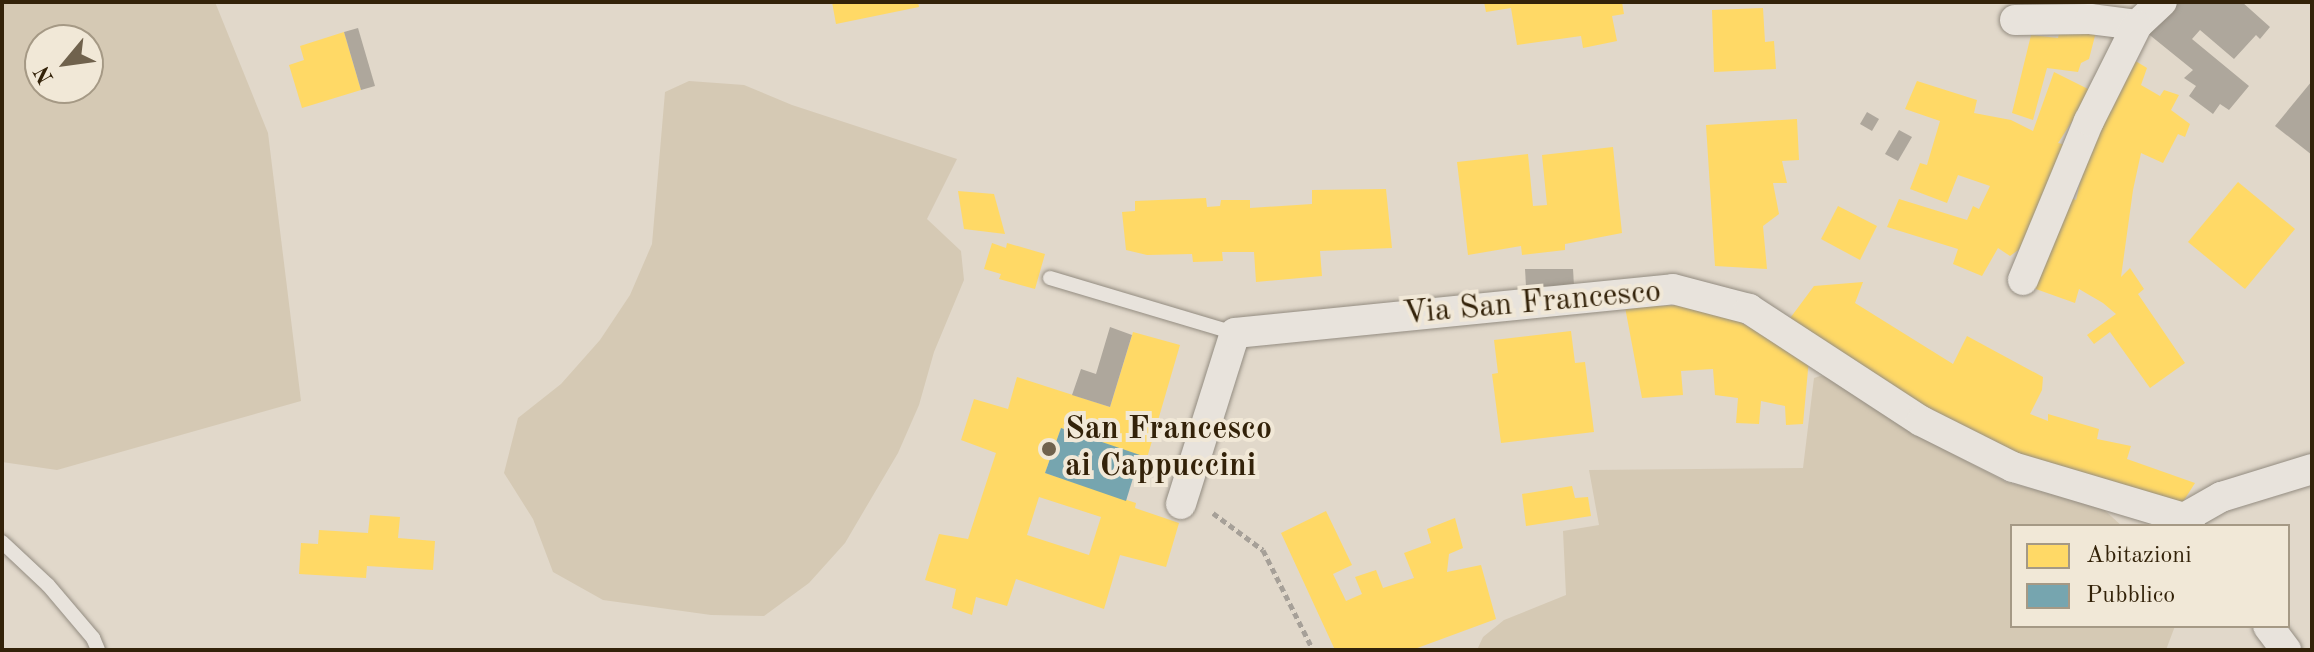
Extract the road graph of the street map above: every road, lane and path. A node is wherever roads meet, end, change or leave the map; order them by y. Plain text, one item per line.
1 (2162, 2) edge
2 (2015, 20) dead end
3 (2137, 25) junction
4 (1050, 278) dead end
5 (2023, 280) dead end
6 (1235, 333) junction
7 (2312, 469) edge
8 (1181, 504) joint
9 (2187, 522) edge
10 (2, 542) edge
11 (2270, 628) edge
12 (98, 650) edge
13 (1313, 650) edge
14 (2286, 650) edge

1 - 3 street
2 - 3 street
3 - 5 street
4 - 6 lane
6 - 8 street
6 - 9 street, Via San Francesco
7 - 9 street
8 - 13 path
10 - 12 lane
11 - 14 street

